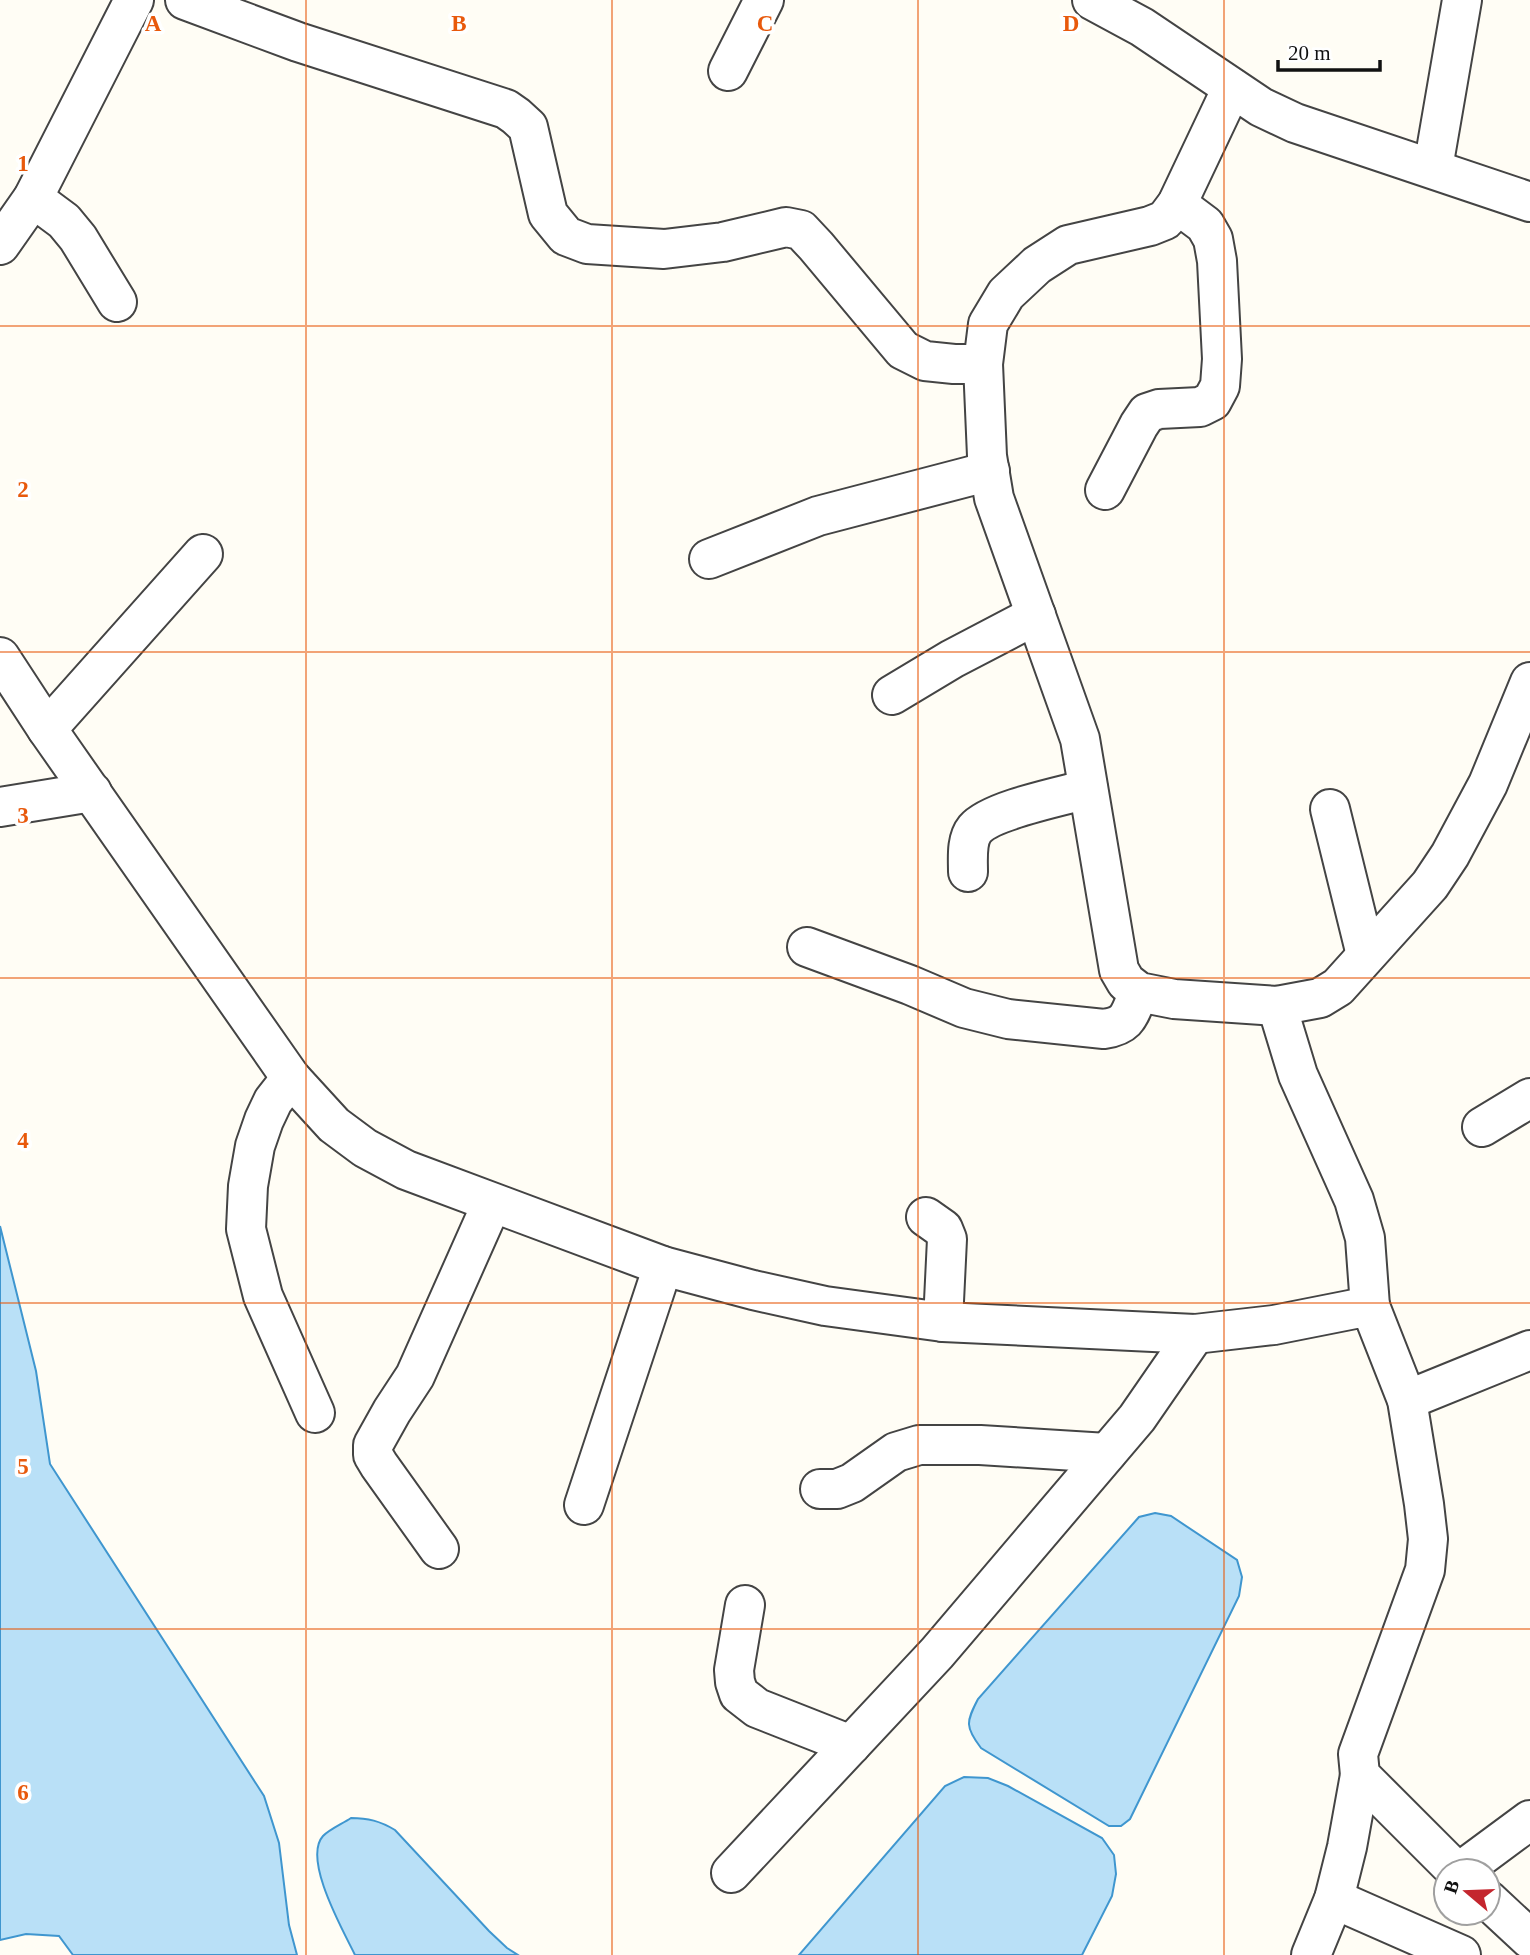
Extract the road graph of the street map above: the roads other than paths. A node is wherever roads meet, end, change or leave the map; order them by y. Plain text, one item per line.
1 (134, 0) edge
2 (185, 0) edge
3 (764, 0) edge
4 (1092, 0) edge
5 (1462, 0) edge
6 (1150, 13) edge
7 (728, 71) dead end
8 (1232, 88) junction
9 (1433, 168) junction
10 (33, 198) junction
11 (1530, 201) edge
12 (1177, 204) junction
13 (0, 245) edge
14 (117, 302) dead end
15 (983, 364) junction
16 (990, 471) junction
17 (1105, 490) dead end
18 (203, 554) dead end
19 (709, 559) dead end
20 (1036, 615) junction
21 (0, 657) edge
22 (1530, 684) edge
23 (892, 695) dead end
24 (47, 729) junction
25 (1088, 789) junction
26 (92, 792) junction
27 (0, 807) edge
28 (1330, 809) dead end
29 (968, 872) dead end
30 (807, 947) dead end
31 (1366, 956) junction
32 (1139, 992) junction
33 (1277, 1006) junction
34 (291, 1078) junction
35 (1530, 1098) edge
36 (1482, 1127) dead end
37 (492, 1203) junction
38 (926, 1217) dead end
39 (663, 1266) junction
40 (1370, 1306) junction
41 (943, 1322) junction
42 (1195, 1334) junction
43 (1530, 1350) edge
44 (1407, 1400) junction
45 (316, 1413) dead end
46 (1107, 1453) junction
47 (820, 1489) dead end
48 (584, 1505) dead end
49 (439, 1549) dead end
50 (745, 1605) dead end
51 (851, 1745) junction
52 (1360, 1775) junction
53 (1530, 1819) edge
54 (1445, 1857) edge
55 (1478, 1857) edge
56 (731, 1873) dead end
57 (1334, 1899) junction
58 (1502, 1913) edge
59 (1530, 1939) edge
60 (1311, 1955) edge
61 (1461, 1955) edge

1 - 10 street
2 - 15 street
3 - 7 street
4 - 6 street
5 - 9 street
6 - 8 street
8 - 9 street
8 - 12 street
9 - 11 street
10 - 13 street
10 - 14 street
12 - 15 street
12 - 17 street
15 - 16 street
16 - 19 street
16 - 20 street
18 - 24 street
20 - 23 street
20 - 25 street
21 - 24 street
22 - 31 street
24 - 26 street
25 - 29 street
25 - 32 street
26 - 27 street
26 - 34 street
28 - 31 street
30 - 32 street
31 - 33 street
32 - 33 street
33 - 40 street
34 - 37 street
34 - 45 street
35 - 36 street
37 - 39 street
37 - 49 street
38 - 41 street
39 - 41 street
39 - 48 street
40 - 42 street
40 - 44 street
41 - 42 street
42 - 46 street
43 - 44 street
44 - 52 street
46 - 47 street
46 - 51 street
50 - 51 street
51 - 56 street
52 - 54 street
52 - 57 street
53 - 55 street
57 - 60 street
57 - 61 street
58 - 59 street

